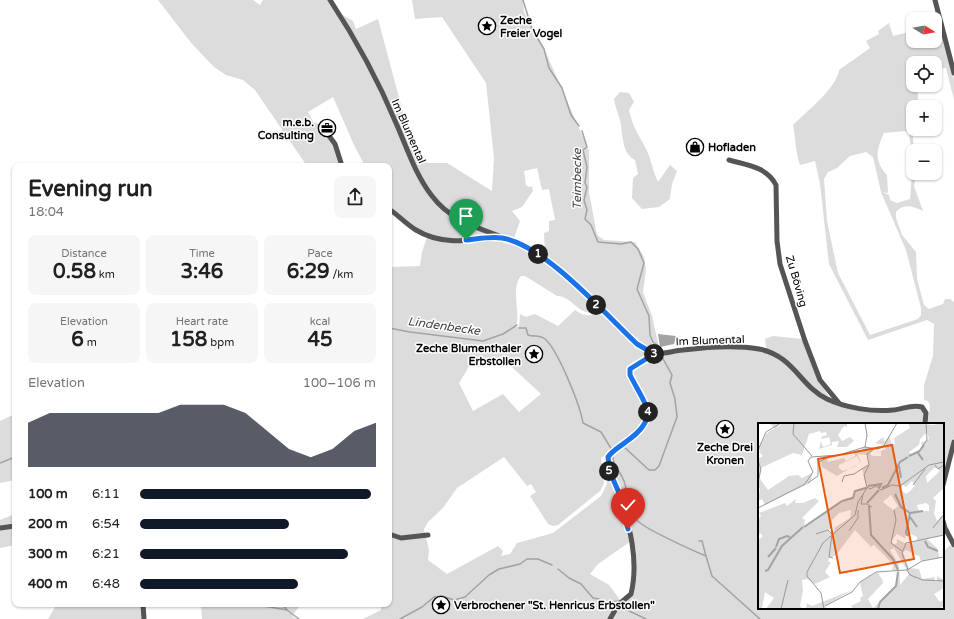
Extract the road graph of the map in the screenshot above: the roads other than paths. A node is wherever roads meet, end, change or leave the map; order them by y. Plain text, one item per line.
1 (330, 0) edge
2 (935, 0) edge
3 (954, 73) edge
4 (327, 133) dead end
5 (729, 160) dead end
6 (341, 163) edge
7 (392, 211) edge
8 (502, 238) junction
9 (654, 354) junction
10 (840, 403) junction
11 (925, 423) edge
12 (954, 442) edge
13 (945, 466) edge
14 (944, 524) edge
15 (12, 526) edge
16 (0, 528) edge
17 (428, 534) dead end
18 (392, 535) edge
19 (954, 546) edge
20 (143, 607) edge
21 (144, 619) edge
22 (610, 619) edge

1 - 8 street, Im Blumental
2 - 3 street
4 - 6 street
5 - 10 street, Zu Böving
7 - 8 street, Im Blumental
8 - 9 street, Im Blumental
9 - 10 street, Im Blumental
9 - 22 street
10 - 11 street, Im Blumental
12 - 13 street
14 - 19 street
15 - 16 street
17 - 18 street
20 - 21 street

